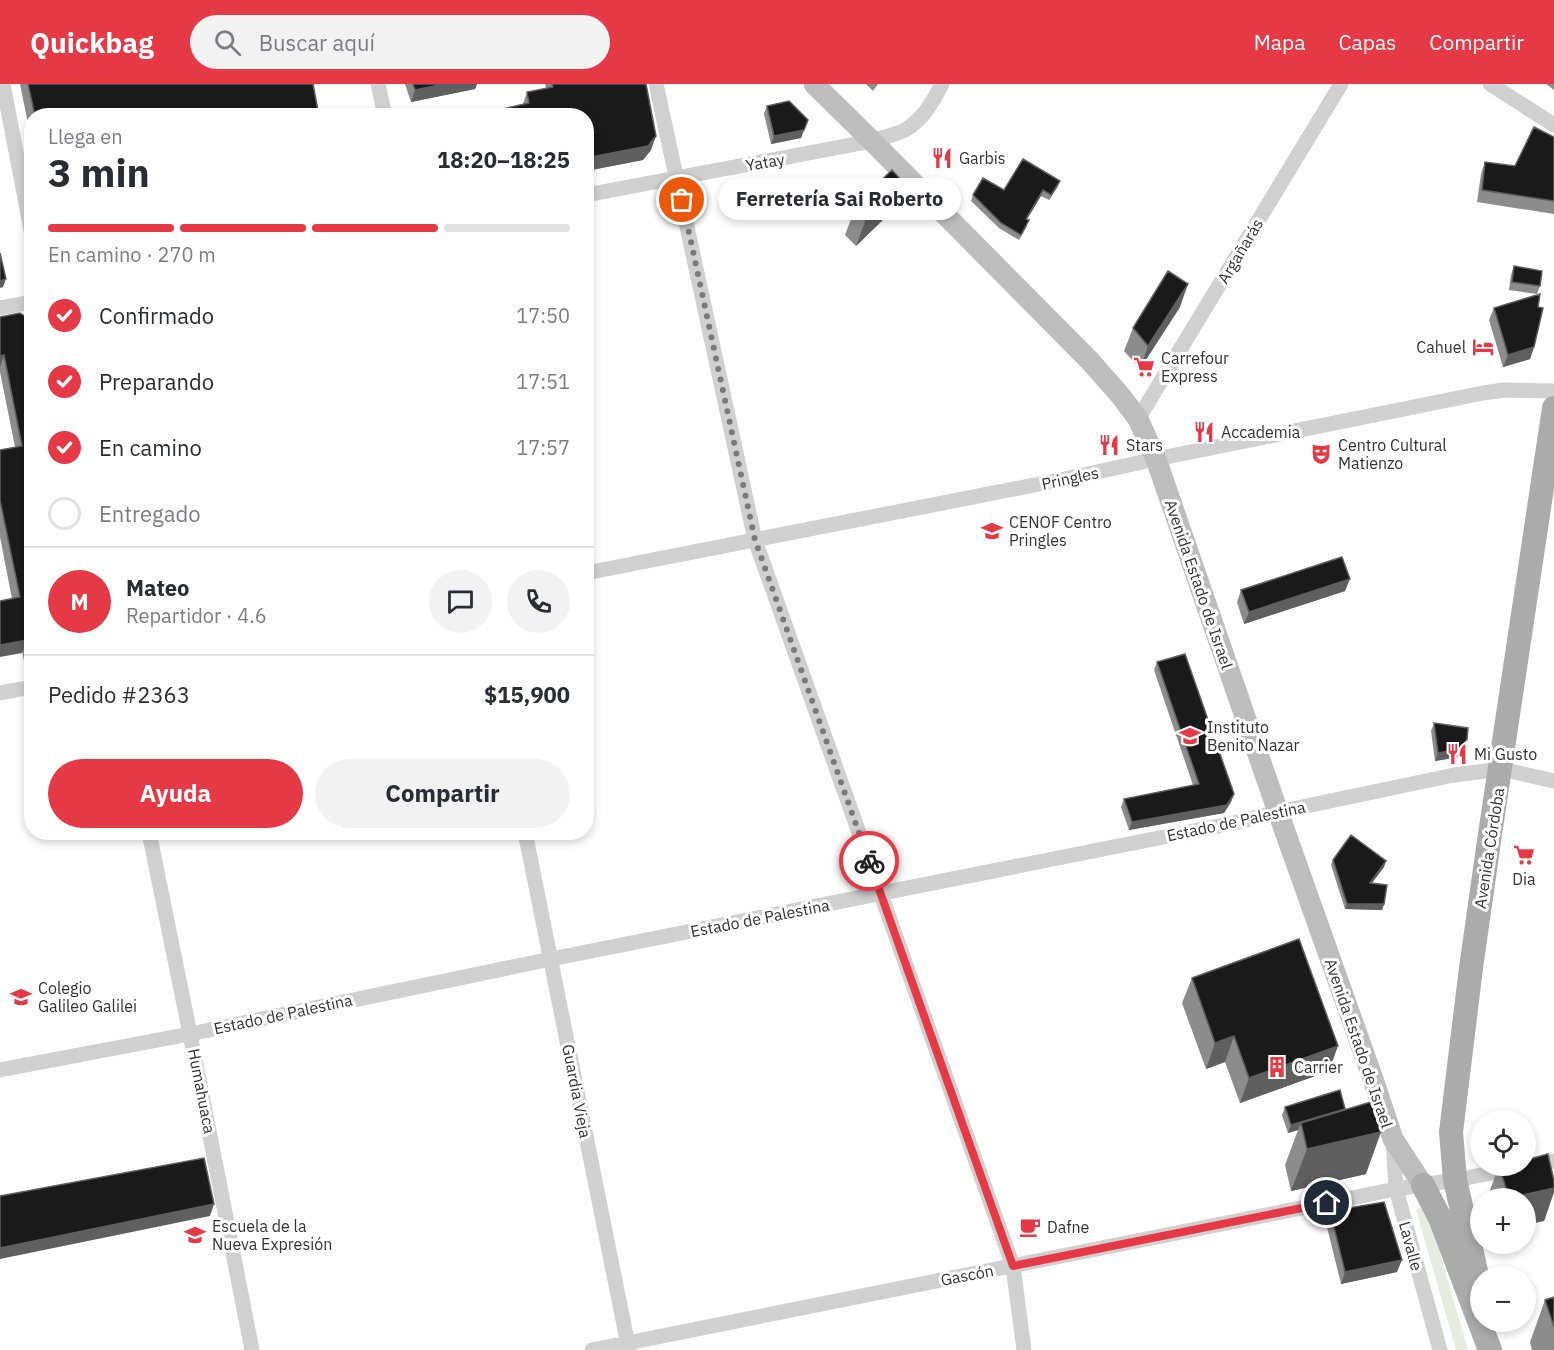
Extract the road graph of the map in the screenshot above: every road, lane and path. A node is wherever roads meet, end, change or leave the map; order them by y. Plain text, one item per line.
1 (3, 84) edge
2 (378, 84) edge
3 (656, 84) edge
4 (813, 84) edge
5 (942, 84) edge
6 (1341, 84) edge
7 (1490, 84) edge
8 (383, 108) edge
9 (1554, 125) edge
10 (872, 141) junction
11 (677, 178) junction
12 (24, 193) edge
13 (594, 194) edge
14 (24, 304) edge
15 (0, 308) edge
16 (1554, 391) edge
17 (1554, 408) edge
18 (1138, 419) junction
19 (1156, 459) junction
20 (755, 540) junction
21 (594, 571) edge
22 (24, 688) edge
23 (0, 693) edge
24 (1501, 769) junction
25 (1554, 781) edge
26 (1278, 812) junction
27 (151, 840) edge
28 (527, 840) edge
29 (880, 894) junction
30 (551, 959) junction
31 (190, 1034) junction
32 (0, 1070) edge
33 (1392, 1140) junction
34 (1554, 1161) edge
35 (1455, 1180) junction
36 (1423, 1185) junction
37 (1395, 1189) junction
38 (1013, 1266) junction
39 (1475, 1266) edge
40 (1492, 1332) edge
41 (628, 1346) edge
42 (252, 1350) edge
43 (592, 1350) edge
44 (1024, 1350) edge
45 (1440, 1350) edge
46 (1490, 1350) edge
47 (1496, 1350) edge

1 - 12 street
2 - 8 street
3 - 11 street
4 - 10 main road, Avenida Estado de Israel
5 - 10 street, Yatay
6 - 18 street, Argañarás
7 - 9 street
10 - 11 street, Yatay
10 - 18 main road, Avenida Estado de Israel
11 - 13 street, Yatay
11 - 20 street
14 - 15 street
16 - 19 street, Pringles
17 - 24 main road, Avenida Córdoba
18 - 19 main road, Avenida Estado de Israel
19 - 20 street, Pringles
19 - 26 main road, Avenida Estado de Israel
20 - 21 street, Pringles
20 - 29 street
22 - 23 street
24 - 25 street, Estado de Palestina
24 - 26 street, Estado de Palestina
24 - 35 main road, Avenida Córdoba
26 - 29 street, Estado de Palestina
26 - 33 main road, Avenida Estado de Israel
27 - 31 street, Humahuaca
28 - 30 street, Guardia Vieja
29 - 30 street, Estado de Palestina
29 - 38 street
30 - 31 street, Estado de Palestina
30 - 41 street, Guardia Vieja
31 - 32 street, Estado de Palestina
31 - 42 street, Humahuaca
33 - 36 main road, Avenida Estado de Israel
33 - 37 street, Lavalle
34 - 35 street, Gascón
35 - 36 street, Gascón
35 - 39 main road, Avenida Córdoba
36 - 37 street, Gascón
36 - 46 main road
37 - 38 street, Gascón
37 - 45 street, Lavalle
38 - 41 street, Gascón
38 - 44 street
40 - 47 main road
41 - 43 street, Gascón

